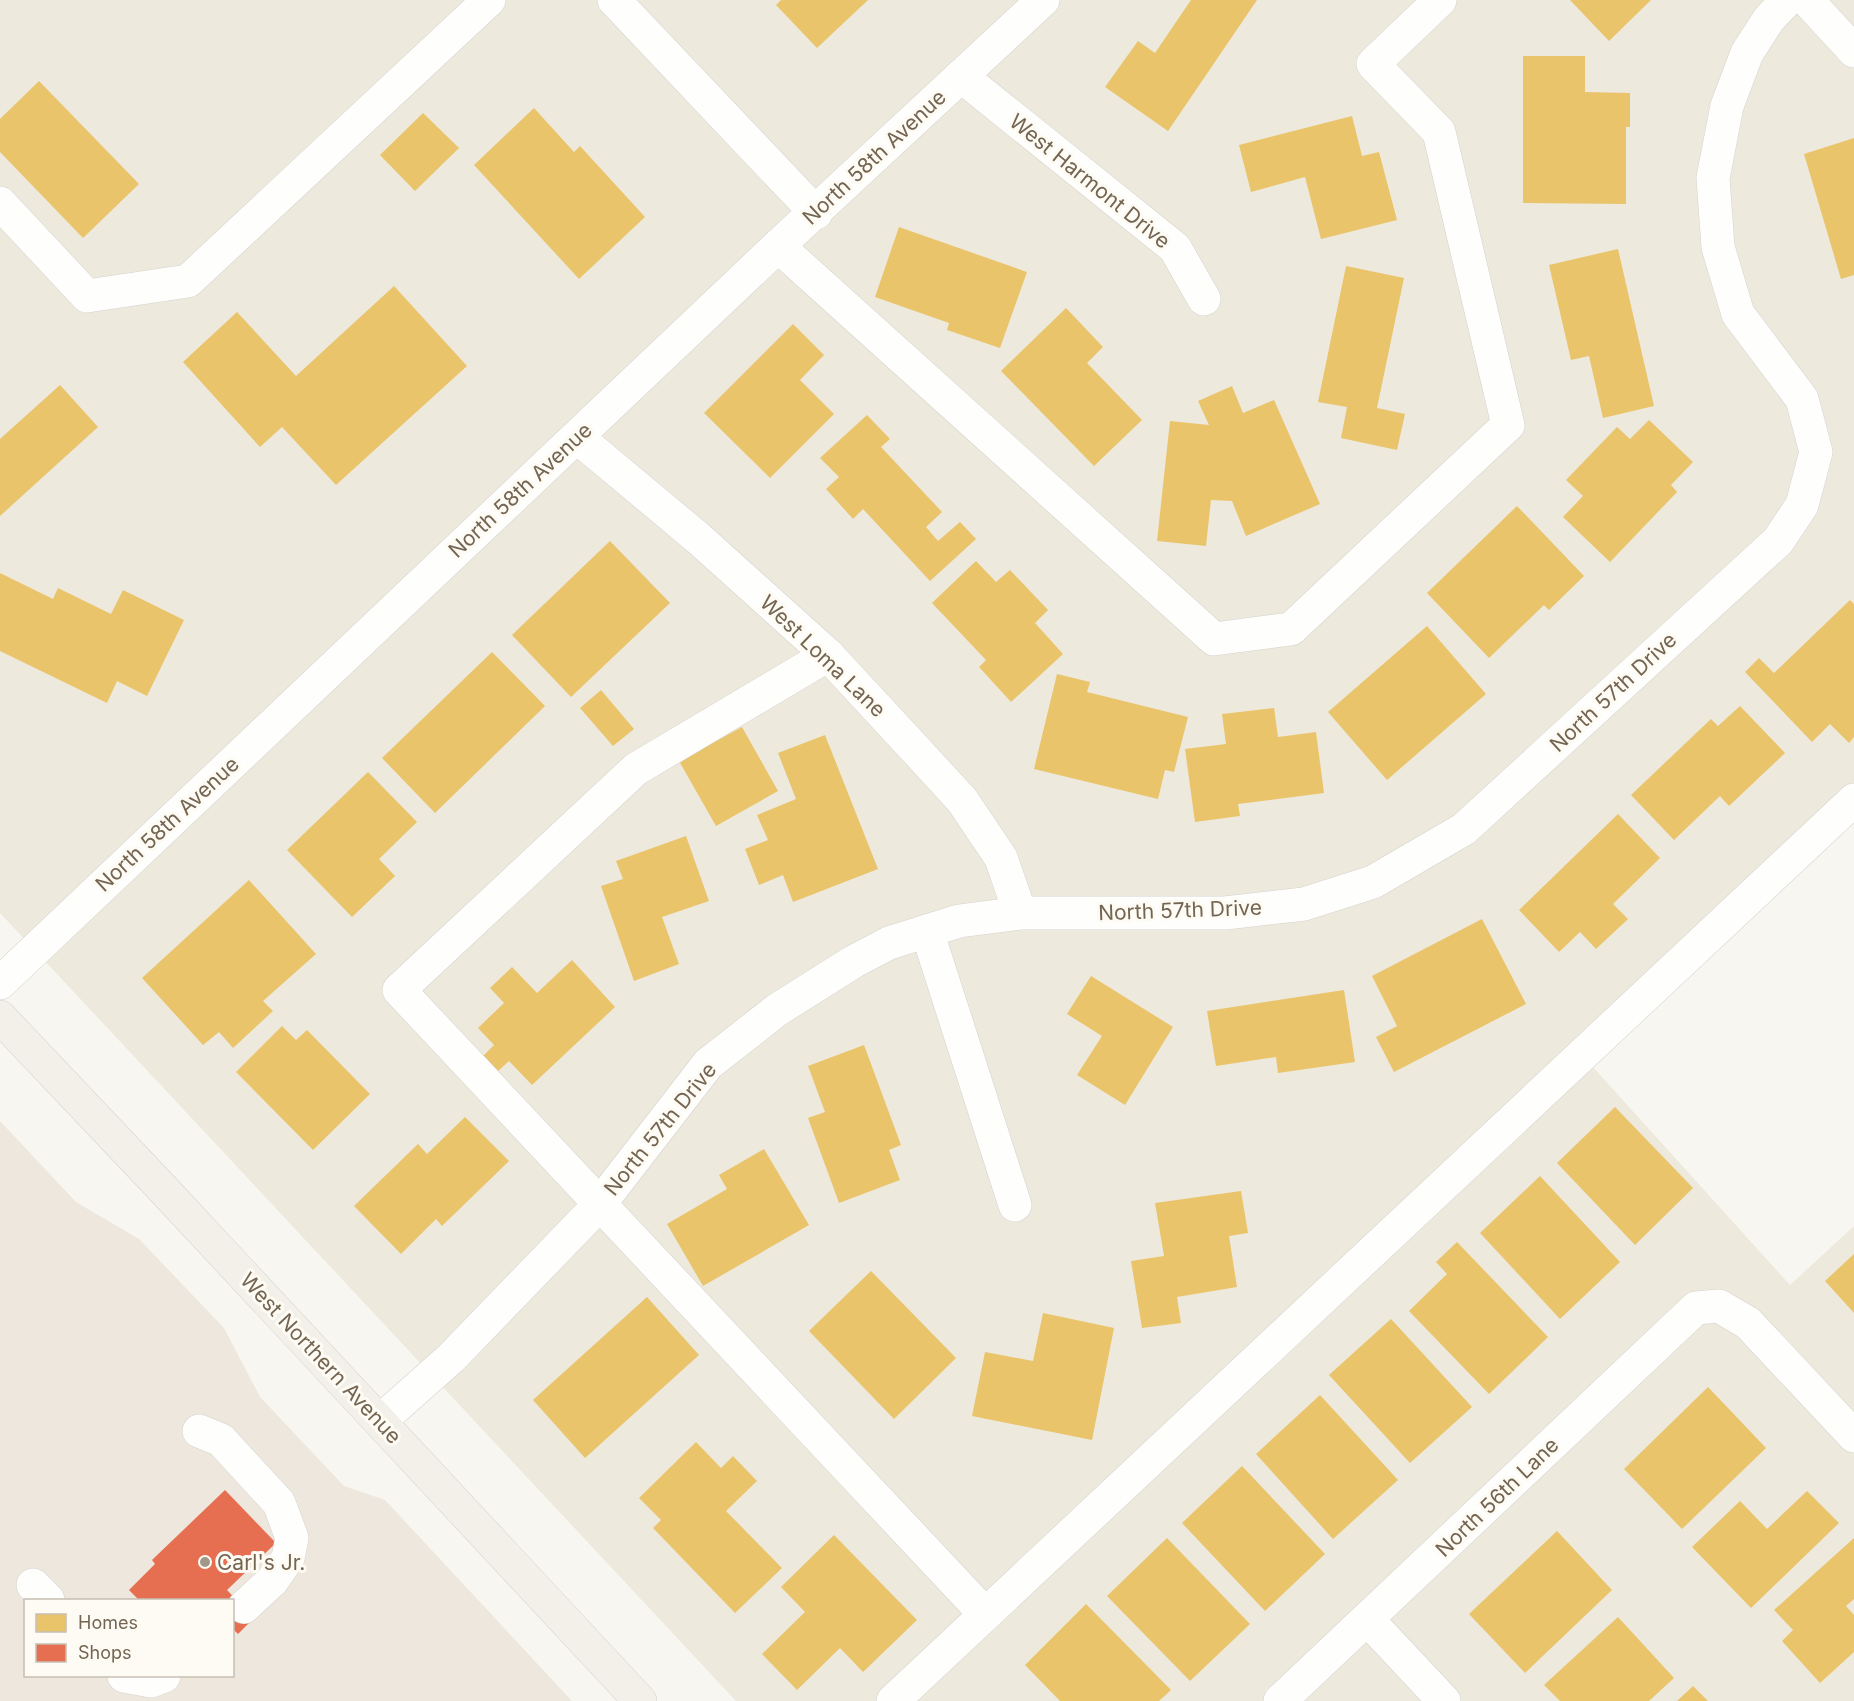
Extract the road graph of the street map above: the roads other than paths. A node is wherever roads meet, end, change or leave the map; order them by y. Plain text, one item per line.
1 (489, 0) edge
2 (614, 0) edge
3 (1043, 0) edge
4 (1440, 0) edge
5 (1787, 0) edge
6 (1807, 0) edge
7 (1854, 51) edge
8 (962, 76) junction
9 (0, 203) edge
10 (816, 213) junction
11 (778, 246) junction
12 (1204, 299) dead end
13 (577, 437) junction
14 (828, 655) junction
15 (1854, 800) edge
16 (1020, 914) junction
17 (927, 931) junction
18 (0, 983) edge
19 (0, 1017) edge
20 (599, 1205) junction
21 (1015, 1205) dead end
22 (380, 1421) junction
23 (199, 1431) dead end
24 (1854, 1436) edge
25 (244, 1607) dead end
26 (985, 1614) junction
27 (1368, 1620) junction
28 (128, 1677) edge
29 (162, 1677) edge
30 (640, 1701) edge
31 (893, 1701) edge
32 (1280, 1701) edge
33 (1444, 1701) edge

1 - 9 street
2 - 10 street
3 - 8 street, North 58th Avenue
4 - 11 street
5 - 16 street, North 57th Drive
6 - 7 street
8 - 10 street, North 58th Avenue
8 - 12 street, West Harmont Drive
10 - 11 street, North 58th Avenue
11 - 13 street, North 58th Avenue
13 - 14 street, West Loma Lane
13 - 18 street, North 58th Avenue
14 - 16 street, West Loma Lane
14 - 20 street
15 - 26 street
16 - 17 street, North 57th Drive
17 - 20 street, North 57th Drive
17 - 21 street
19 - 22 main road, West Northern Avenue
20 - 22 street, North 57th Drive
20 - 26 street
22 - 30 main road, West Northern Avenue
23 - 25 street
24 - 27 street, North 56th Lane
26 - 31 street
27 - 32 street, North 56th Lane
27 - 33 street
28 - 29 street

